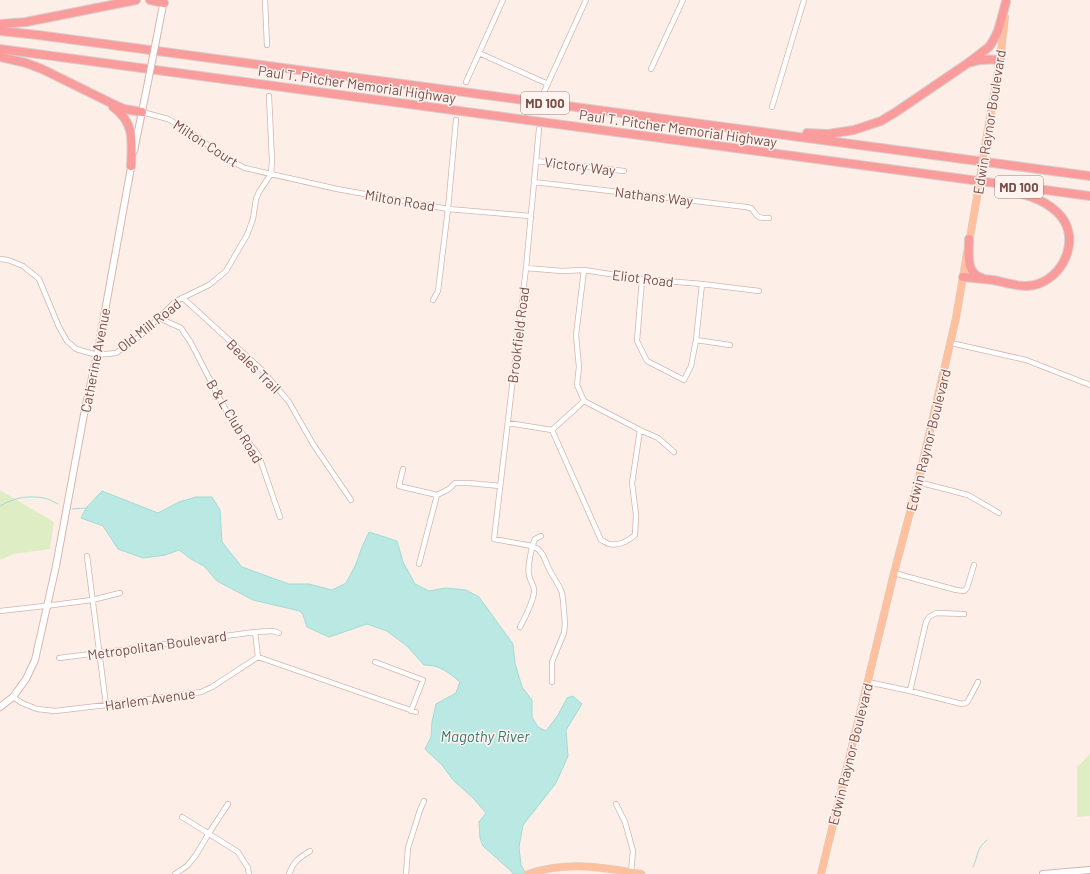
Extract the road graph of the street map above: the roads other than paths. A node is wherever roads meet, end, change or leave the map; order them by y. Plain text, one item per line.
1 (136, 0) edge
2 (150, 0) edge
3 (265, 0) edge
4 (502, 0) edge
5 (586, 0) edge
6 (683, 0) edge
7 (804, 0) edge
8 (164, 1) edge
9 (1006, 1) edge
10 (0, 24) edge
11 (0, 30) edge
12 (267, 45) dead end
13 (0, 49) edge
14 (479, 53) junction
15 (0, 57) edge
16 (1000, 60) junction
17 (968, 63) junction
18 (651, 69) dead end
19 (466, 82) dead end
20 (548, 84) junction
21 (544, 92) dead end
22 (269, 96) dead end
23 (97, 97) junction
24 (772, 107) dead end
25 (142, 112) junction
26 (645, 116) junction
27 (456, 120) dead end
28 (539, 129) dead end
29 (536, 161) junction
30 (131, 166) junction
31 (624, 171) dead end
32 (271, 174) junction
33 (1090, 176) edge
34 (949, 178) junction
35 (534, 182) junction
36 (1090, 196) edge
37 (448, 209) junction
38 (530, 216) junction
39 (769, 218) dead end
40 (969, 239) junction
41 (0, 259) edge
42 (526, 268) junction
43 (584, 270) junction
44 (963, 277) junction
45 (642, 279) junction
46 (992, 280) junction
47 (702, 284) junction
48 (759, 291) dead end
49 (182, 298) junction
50 (433, 300) dead end
51 (160, 318) junction
52 (696, 340) junction
53 (951, 343) junction
54 (730, 345) dead end
55 (96, 355) junction
56 (1090, 385) edge
57 (584, 401) junction
58 (508, 423) junction
59 (552, 430) junction
60 (640, 430) junction
61 (674, 452) dead end
62 (403, 469) dead end
63 (918, 482) junction
64 (500, 486) junction
65 (437, 495) junction
66 (351, 500) dead end
67 (999, 513) dead end
68 (280, 517) dead end
69 (541, 536) dead end
70 (532, 546) junction
71 (87, 556) dead end
72 (419, 564) dead end
73 (974, 565) dead end
74 (894, 573) junction
75 (120, 593) dead end
76 (92, 600) junction
77 (47, 606) junction
78 (0, 611) edge
79 (964, 614) dead end
80 (520, 627) dead end
81 (255, 632) junction
82 (279, 633) dead end
83 (99, 653) junction
84 (59, 658) dead end
85 (258, 658) junction
86 (376, 662) dead end
87 (552, 682) dead end
88 (868, 682) junction
89 (978, 682) dead end
90 (910, 691) junction
91 (14, 697) junction
92 (106, 705) junction
93 (0, 707) edge
94 (424, 802) dead end
95 (228, 804) dead end
96 (616, 804) dead end
97 (182, 817) dead end
98 (209, 833) junction
99 (310, 851) dead end
100 (1090, 870) edge
101 (631, 872) junction
102 (1072, 873) edge
103 (175, 874) edge
104 (249, 874) edge
105 (290, 874) edge
106 (406, 874) edge
107 (529, 874) edge
108 (642, 874) edge
109 (821, 874) edge
110 (1043, 874) edge

1 - 10 highway
2 - 8 highway
3 - 12 street
4 - 14 street
5 - 20 street
6 - 18 street
7 - 24 street
8 - 25 street, Catherine Avenue, bridge
9 - 16 main road, Edwin Raynor Boulevard
9 - 17 highway
11 - 26 highway, Paul T. Pitcher Memorial Highway / MD 100
13 - 34 highway, Paul T. Pitcher Memorial Highway / MD 100
14 - 19 street
14 - 20 street
15 - 23 highway
16 - 17 highway
16 - 40 main road, Edwin Raynor Boulevard, bridge
17 - 26 highway
20 - 21 street
22 - 32 street
23 - 25 highway
23 - 30 highway
25 - 30 street, Catherine Avenue
25 - 32 street, Milton Court
26 - 33 highway, Paul T. Pitcher Memorial Highway / MD 100
27 - 37 street
28 - 29 street, Brookfield Road
29 - 31 street, Victory Way
29 - 35 street, Brookfield Road
30 - 55 street, Catherine Avenue
32 - 37 street, Milton Road
32 - 49 street, Old Mill Road
34 - 36 highway, Paul T. Pitcher Memorial Highway / MD 100
34 - 46 highway
35 - 38 street, Brookfield Road
35 - 39 street, Nathans Way
37 - 38 street, Milton Road
37 - 50 street
38 - 42 street, Brookfield Road
40 - 44 main road, Edwin Raynor Boulevard
40 - 46 highway
41 - 55 street, Old Mill Road
42 - 43 street, Eliot Road
42 - 58 street, Brookfield Road
43 - 45 street, Eliot Road
43 - 57 street
44 - 46 highway
44 - 53 main road, Edwin Raynor Boulevard
45 - 47 street, Eliot Road
45 - 52 street
47 - 48 street, Eliot Road
47 - 52 street
49 - 51 street, Old Mill Road
49 - 66 street, Beales Trail
51 - 55 street, Old Mill Road
51 - 68 street, B & L Club Road
52 - 54 street
53 - 56 street
53 - 63 main road, Edwin Raynor Boulevard
55 - 77 street, Catherine Avenue
57 - 59 street
57 - 60 street
58 - 59 street
58 - 64 street, Brookfield Road
59 - 60 street
60 - 61 street
62 - 65 street
63 - 67 street
63 - 74 main road, Edwin Raynor Boulevard
64 - 65 street
64 - 70 street, Brookfield Road
65 - 72 street
69 - 70 street
70 - 80 street
70 - 87 street
71 - 76 street
73 - 74 street
74 - 88 main road, Edwin Raynor Boulevard
75 - 76 street
76 - 77 street
76 - 83 street
77 - 78 street
77 - 91 street, Catherine Avenue
79 - 90 street
81 - 82 street, Metropolitan Boulevard
81 - 83 street, Metropolitan Boulevard
81 - 85 street
83 - 84 street, Metropolitan Boulevard
83 - 92 street
85 - 86 street
85 - 92 street, Harlem Avenue
88 - 90 street
88 - 109 main road, Edwin Raynor Boulevard
89 - 90 street
91 - 92 street, Harlem Avenue
91 - 93 street, Catherine Avenue
94 - 106 street
95 - 98 street
96 - 101 street
97 - 98 street
98 - 103 street
98 - 104 street
99 - 105 street
100 - 102 street
101 - 107 main road
101 - 108 main road
102 - 110 street

